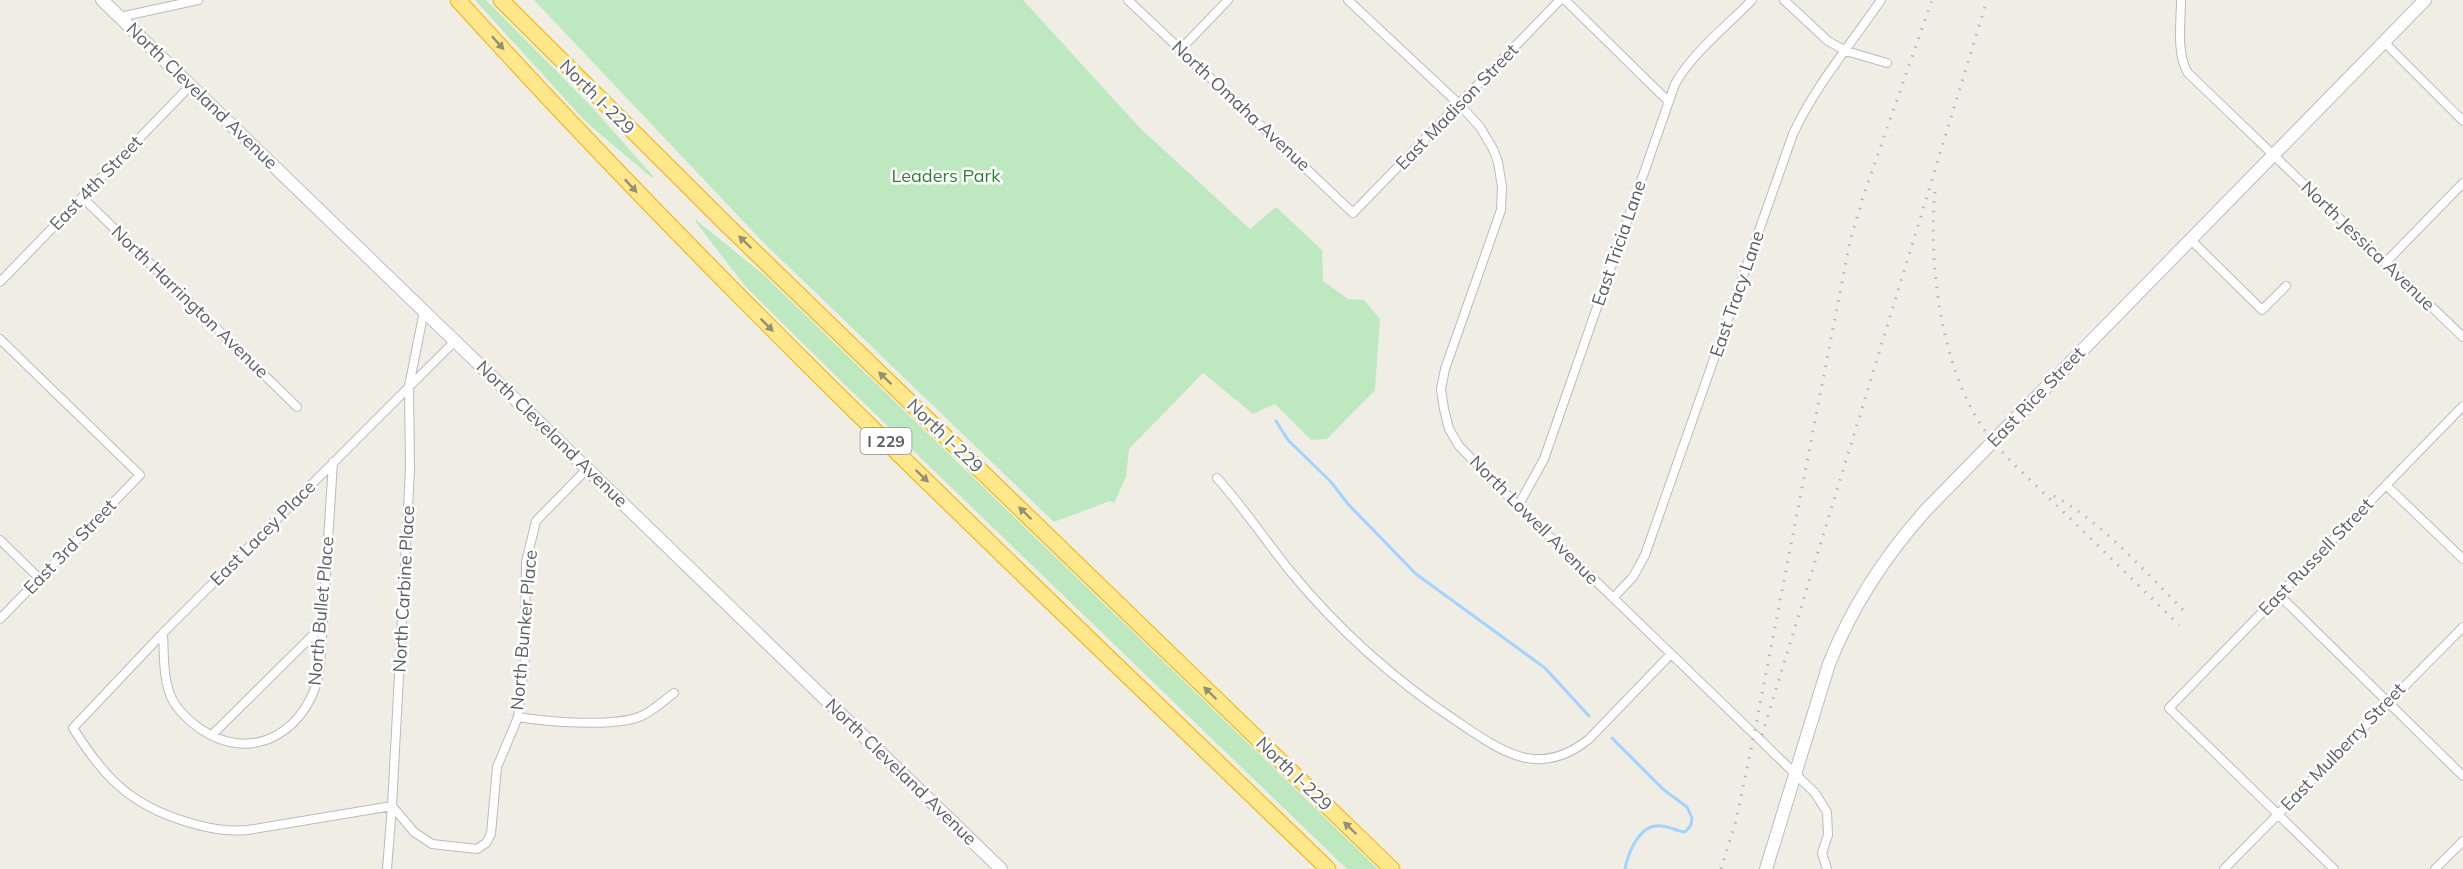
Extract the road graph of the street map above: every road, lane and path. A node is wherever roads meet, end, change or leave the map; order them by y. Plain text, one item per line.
1 (102, 0) edge
2 (198, 0) edge
3 (458, 0) edge
4 (501, 0) edge
5 (1128, 0) edge
6 (1228, 0) edge
7 (1348, 0) edge
8 (1560, 0) edge
9 (1565, 0) edge
10 (1752, 0) edge
11 (1784, 0) edge
12 (1881, 0) edge
13 (2181, 0) edge
14 (2424, 0) edge
15 (120, 17) junction
16 (2384, 42) junction
17 (1181, 50) junction
18 (1846, 51) junction
19 (1887, 63) dead end
20 (191, 85) junction
21 (1668, 101) junction
22 (1460, 105) junction
23 (2463, 121) edge
24 (2272, 155) junction
25 (2463, 183) edge
26 (82, 197) junction
27 (1353, 213) joint
28 (2190, 239) junction
29 (2385, 263) junction
30 (0, 282) edge
31 (2286, 286) dead end
32 (424, 311) junction
33 (2463, 337) edge
34 (0, 339) edge
35 (455, 341) junction
36 (409, 386) junction
37 (2463, 406) edge
38 (297, 407) dead end
39 (333, 462) junction
40 (587, 468) junction
41 (1217, 478) dead end
42 (2386, 485) junction
43 (1518, 506) junction
44 (0, 540) edge
45 (2463, 559) edge
46 (39, 578) junction
47 (2278, 595) junction
48 (1613, 598) junction
49 (0, 619) edge
50 (322, 626) junction
51 (2463, 627) edge
52 (163, 633) junction
53 (1671, 654) junction
54 (675, 693) dead end
55 (2387, 702) junction
56 (518, 717) junction
57 (212, 735) junction
58 (1795, 774) junction
59 (2463, 776) edge
60 (392, 806) junction
61 (2278, 814) junction
62 (2463, 841) edge
63 (2439, 868) edge
64 (387, 869) edge
65 (1001, 869) edge
66 (1328, 869) edge
67 (1392, 869) edge
68 (1766, 869) edge
69 (1827, 869) edge
70 (2224, 869) edge
71 (2334, 869) edge

1 - 15 street, North Cleveland Avenue
2 - 15 street
3 -> 66 highway, North I-229 / I 229
67 -> 4 highway, North I-229 / I 229
5 - 17 street, North Omaha Avenue
6 - 17 street
7 - 22 street, North Lowell Avenue
8 - 22 street, East Madison Street
9 - 21 street
10 - 21 street, East Tricia Lane
11 - 18 street
12 - 18 street, East Tracy Lane
13 - 24 street, North Jessica Avenue
14 - 16 street, East Rice Street
15 - 20 street, North Cleveland Avenue
16 - 23 street
16 - 24 street, East Rice Street
17 - 27 street, North Omaha Avenue
18 - 19 street
18 - 48 street, East Tracy Lane
20 - 26 street, East 4th Street
20 - 32 street, North Cleveland Avenue
21 - 43 street, East Tricia Lane
22 - 27 street, East Madison Street
22 - 43 street, North Lowell Avenue
24 - 28 street, East Rice Street
24 - 29 street, North Jessica Avenue
25 - 29 street
26 - 30 street, East 4th Street
26 - 38 street, North Harrington Avenue
28 - 31 street
28 - 58 street, East Rice Street
29 - 33 street, North Jessica Avenue
32 - 35 street, North Cleveland Avenue
32 - 36 street, North Carbine Place
34 - 46 street, East 3rd Street
35 - 36 street, East Lacey Place
35 - 40 street, North Cleveland Avenue
36 - 39 street, East Lacey Place
36 - 60 street, North Carbine Place
37 - 42 street, East Russell Street
39 - 50 street, North Bullet Place
39 - 52 street, East Lacey Place
40 - 56 street, North Bunker Place
40 - 65 street, North Cleveland Avenue
41 - 53 street
42 - 45 street
42 - 47 street, East Russell Street
43 - 48 street, North Lowell Avenue
44 - 46 street
46 - 49 street, East 3rd Street
47 - 55 street
47 - 61 street, East Russell Street
48 - 53 street, North Lowell Avenue
50 - 57 street
50 - 57 street, North Bullet Place
51 - 55 street, East Mulberry Street
52 - 57 street, North Bullet Place
52 - 60 street, East Lacey Place
53 - 58 street, North Lowell Avenue
54 - 56 street
55 - 59 street
55 - 61 street, East Mulberry Street
56 - 60 street, North Bunker Place
58 - 68 street, East Rice Street
58 - 69 street, North Lowell Avenue
60 - 64 street, North Carbine Place
61 - 70 street, East Mulberry Street
61 - 71 street
62 - 63 street

